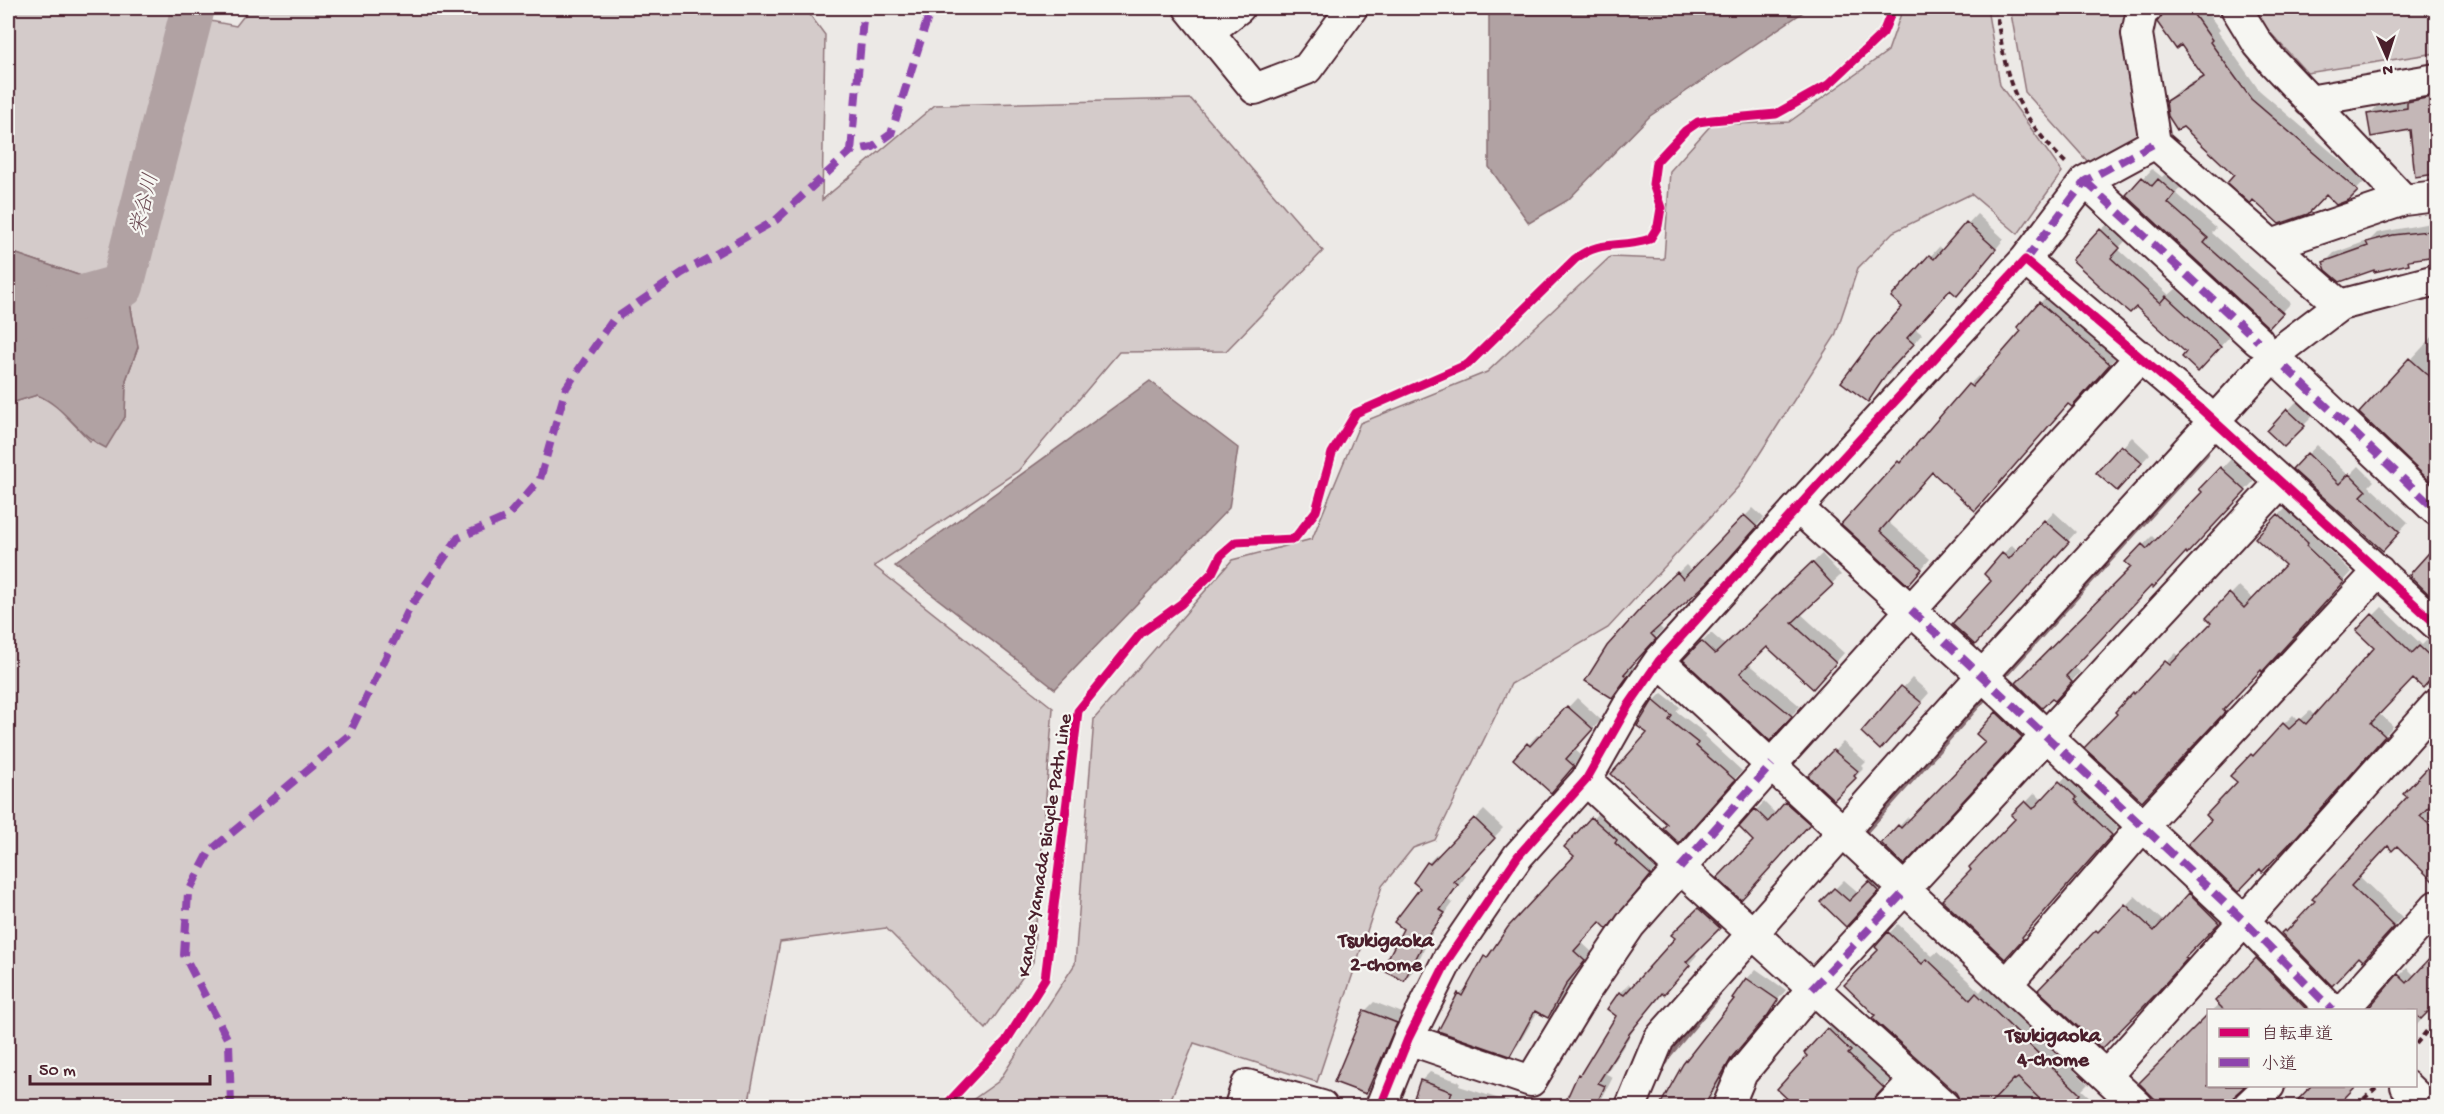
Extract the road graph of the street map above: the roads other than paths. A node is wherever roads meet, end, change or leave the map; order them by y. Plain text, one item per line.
1 (1189, 8) edge
2 (1239, 8) edge
3 (1352, 8) edge
4 (2147, 8) edge
5 (2236, 8) edge
6 (1209, 31) junction
7 (2436, 79) edge
8 (2309, 101) junction
9 (2155, 143) junction
10 (2085, 181) junction
11 (2436, 196) edge
12 (2404, 200) junction
13 (2271, 245) junction
14 (2025, 260) junction
15 (2436, 280) edge
16 (2340, 305) junction
17 (2258, 341) dead end
18 (2141, 356) junction
19 (2285, 367) dead end
20 (2214, 420) junction
21 (2281, 482) junction
22 (1798, 508) junction
23 (2436, 510) edge
24 (2379, 571) junction
25 (1911, 610) junction
26 (2436, 624) edge
27 (1659, 661) junction
28 (1983, 676) junction
29 (2436, 705) edge
30 (2048, 736) junction
31 (1772, 764) junction
32 (1586, 780) junction
33 (2142, 827) junction
34 (1844, 830) junction
35 (1680, 868) junction
36 (1906, 889) junction
37 (2436, 906) edge
38 (2244, 921) junction
39 (1753, 932) junction
40 (2007, 984) junction
41 (1812, 989) junction
42 (2330, 1009) edge
43 (2345, 1009) edge
44 (1408, 1039) junction
45 (2106, 1076) junction
46 (1915, 1080) junction
47 (2268, 1087) edge
48 (2407, 1087) edge
49 (1240, 1107) edge
50 (1322, 1107) edge
51 (1381, 1107) edge
52 (1631, 1107) edge
53 (1728, 1107) edge
54 (1890, 1107) edge
55 (1944, 1107) edge
56 (2138, 1107) edge
57 (2248, 1107) edge
58 (2427, 1107) edge

1 - 6 street
2 - 6 street
3 - 6 street
4 - 9 street
5 - 8 street
7 - 8 street
8 - 12 street
9 - 10 street
9 - 13 street
10 - 14 street
10 - 17 street
11 - 12 street
12 - 13 street
13 - 16 street
14 - 18 street
14 - 22 street
15 - 16 street
16 - 20 street
18 - 20 street
18 - 25 street
19 - 23 street
20 - 21 street
20 - 28 street
21 - 24 street
21 - 30 street
22 - 25 street
22 - 27 street
24 - 26 street
24 - 33 street
25 - 28 street
25 - 31 street
27 - 31 street
27 - 32 street
28 - 30 street
28 - 34 street
29 - 38 street
30 - 33 street
30 - 36 street
31 - 34 street
31 - 35 street
32 - 35 street
32 - 44 street
33 - 38 street
33 - 40 street
34 - 36 street
34 - 39 street
35 - 39 street
35 - 44 street
36 - 40 street
36 - 41 street
37 - 43 street
38 - 42 street
38 - 45 street
39 - 41 street
39 - 52 street
40 - 45 street
41 - 46 street
41 - 53 street
44 - 51 street
45 - 56 street
46 - 54 street
46 - 55 street
47 - 57 street
48 - 58 street
49 - 50 street

